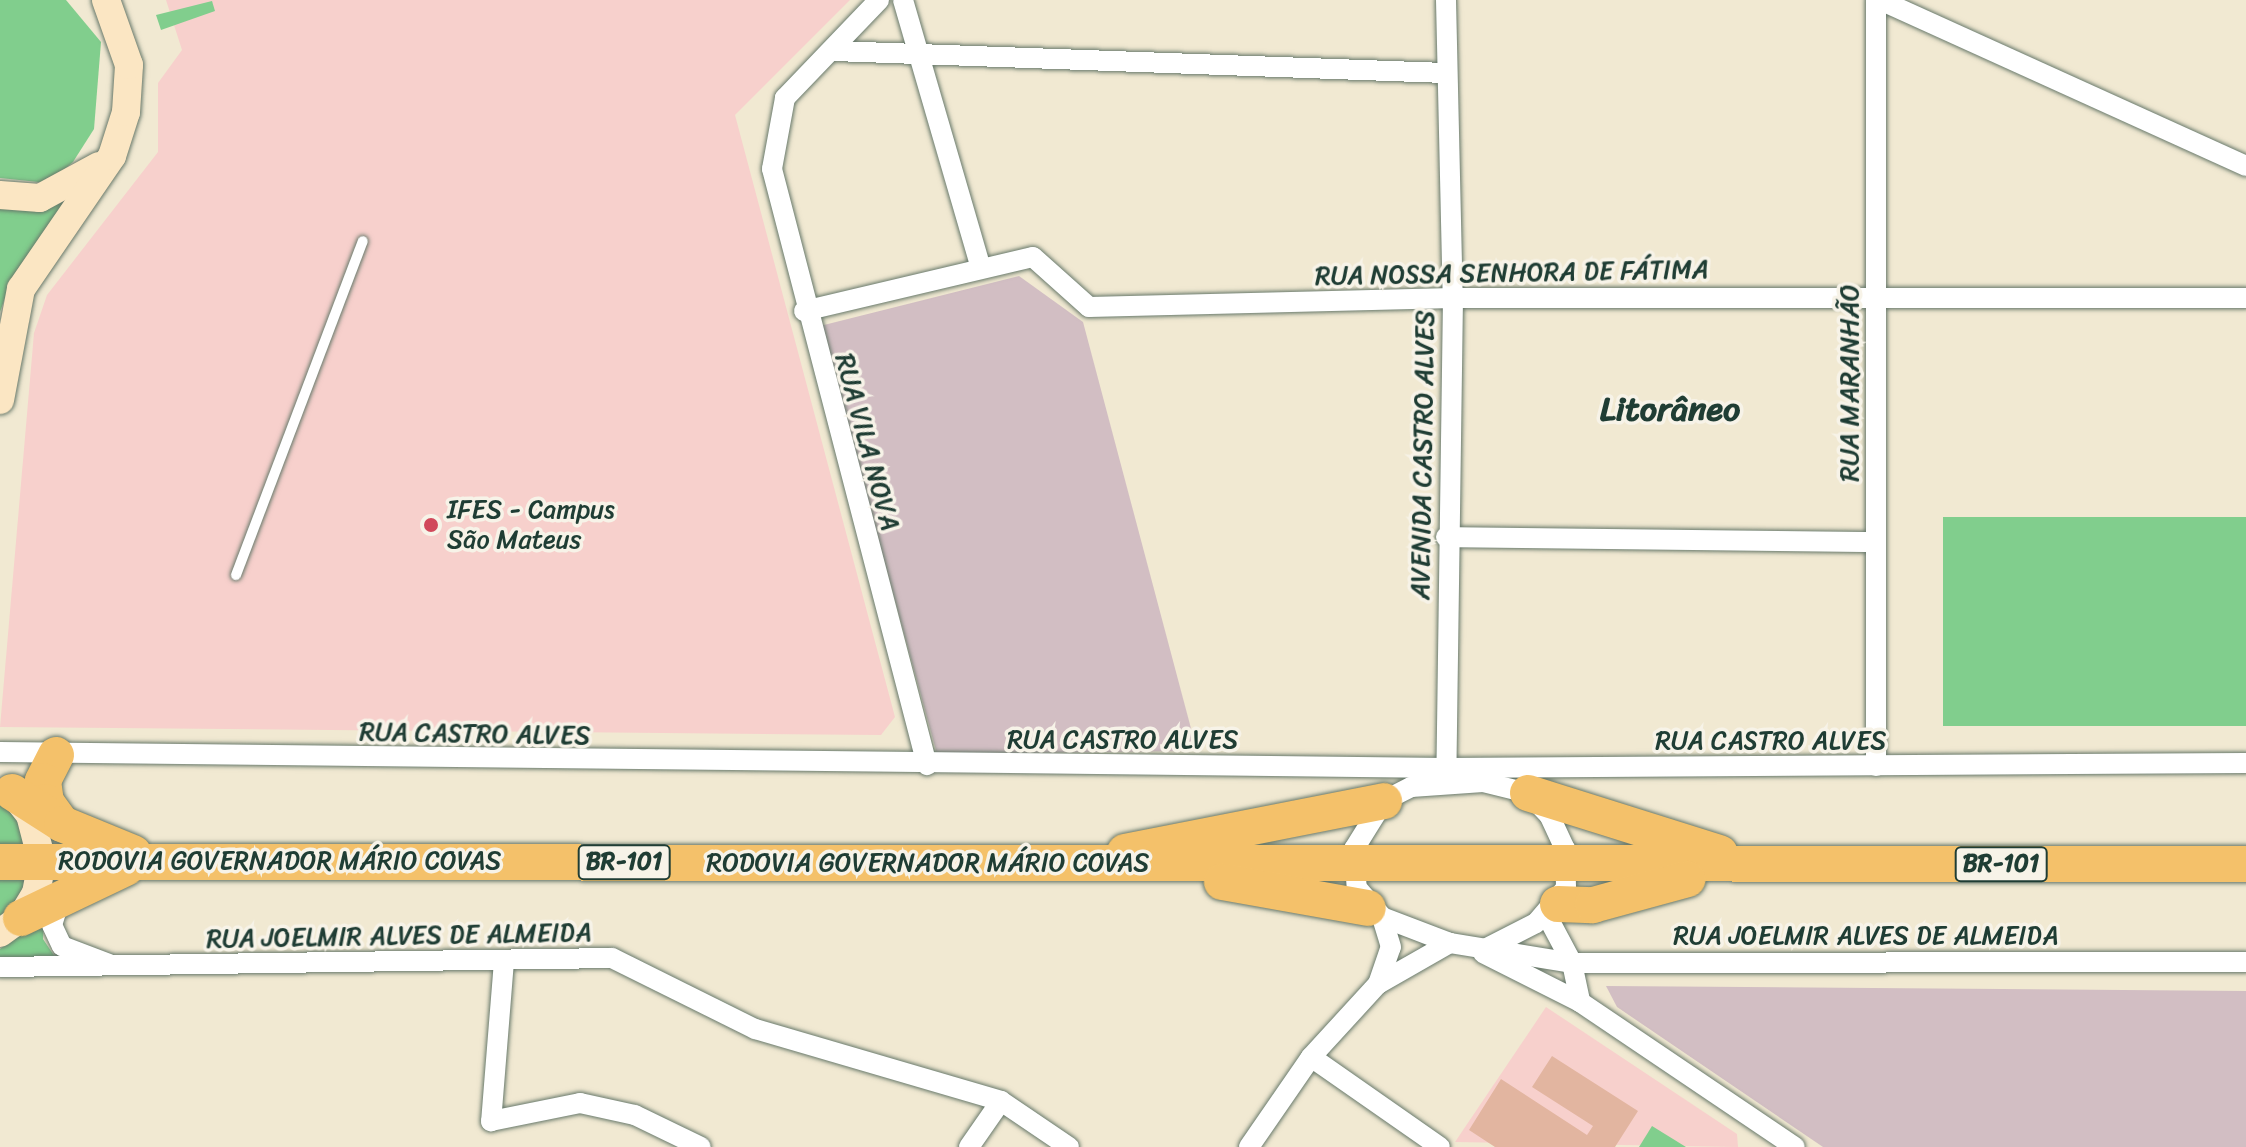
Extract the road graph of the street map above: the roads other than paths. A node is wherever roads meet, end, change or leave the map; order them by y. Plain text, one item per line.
1 (94, 0) edge
2 (879, 0) edge
3 (903, 0) edge
4 (1446, 0) edge
5 (1878, 0) edge
6 (111, 9) edge
7 (834, 51) junction
8 (922, 58) junction
9 (1445, 73) junction
10 (112, 156) junction
11 (2246, 166) edge
12 (0, 195) edge
13 (363, 241) dead end
14 (981, 268) junction
15 (1877, 296) junction
16 (1453, 298) junction
17 (2246, 298) edge
18 (804, 311) junction
19 (0, 400) edge
20 (1446, 537) junction
21 (1875, 542) junction
22 (236, 575) dead end
23 (0, 752) edge
24 (56, 755) junction
25 (2246, 763) edge
26 (927, 765) junction
27 (1876, 766) junction
28 (1446, 774) junction
29 (6, 788) edge
30 (1528, 793) junction
31 (1384, 801) junction
32 (62, 824) junction
33 (150, 859) junction
34 (42, 861) junction
35 (0, 862) edge
36 (1350, 863) junction
37 (1098, 864) junction
38 (1567, 864) junction
39 (1756, 864) junction
40 (2246, 864) edge
41 (62, 894) junction
42 (1552, 909) junction
43 (1375, 912) junction
44 (11, 925) edge
45 (1469, 946) junction
46 (504, 961) junction
47 (2246, 962) edge
48 (1572, 963) junction
49 (0, 967) edge
50 (120, 968) junction
51 (1378, 984) junction
52 (1580, 1002) junction
53 (1311, 1057) junction
54 (1001, 1101) junction
55 (1764, 1138) edge
56 (701, 1147) edge
57 (969, 1147) edge
58 (1069, 1147) edge
59 (1249, 1147) edge
60 (1440, 1147) edge
61 (1795, 1147) edge

1 - 6 main road
2 - 7 street, RUA VILA NOVA
3 - 8 street
4 - 9 street, AVENIDA CASTRO ALVES
5 - 11 street
5 - 15 street, RUA MARANHÃO
6 - 10 main road
7 - 8 street
7 - 18 street, RUA VILA NOVA
8 - 9 street
8 - 14 street
9 - 16 street, AVENIDA CASTRO ALVES
10 - 12 main road
10 - 19 main road
13 - 22 lane
14 - 16 street, RUA NOSSA SENHORA DE FÁTIMA
14 - 18 street, RUA NOSSA SENHORA DE FÁTIMA
15 - 16 street, RUA NOSSA SENHORA DE FÁTIMA
15 - 17 street, RUA NOSSA SENHORA DE FÁTIMA
15 - 21 street, RUA MARANHÃO
16 - 20 street, AVENIDA CASTRO ALVES
18 - 26 street, RUA VILA NOVA
20 - 21 street
20 - 28 street, AVENIDA CASTRO ALVES
21 - 27 street, RUA MARANHÃO
23 - 24 street, RUA CASTRO ALVES
24 - 26 street, RUA CASTRO ALVES
24 - 32 highway
25 - 27 street, RUA CASTRO ALVES
26 - 28 street, RUA CASTRO ALVES
27 - 28 street, RUA CASTRO ALVES
28 - 30 street
28 - 31 street
29 - 32 highway
29 - 34 main road
30 - 38 street
30 - 39 highway
31 - 36 street
31 - 37 highway
32 - 33 highway
33 - 34 highway, RODOVIA GOVERNADOR MÁRIO COVAS / BR-101
33 - 37 highway, RODOVIA GOVERNADOR MÁRIO COVAS / BR-101
33 - 41 highway
34 - 35 highway, RODOVIA GOVERNADOR MÁRIO COVAS / BR-101
34 - 44 main road
36 - 37 highway, RODOVIA GOVERNADOR MÁRIO COVAS / BR-101
36 - 38 highway, RODOVIA GOVERNADOR MÁRIO COVAS / BR-101
36 - 43 street
37 - 43 highway
38 - 39 highway, RODOVIA GOVERNADOR MÁRIO COVAS / BR-101
38 - 42 street
39 - 40 highway, RODOVIA GOVERNADOR MÁRIO COVAS / BR-101
39 - 42 highway
41 - 44 highway
41 - 50 street, RUA JOELMIR ALVES DE ALMEIDA
42 - 45 street
42 - 48 street
43 - 45 street
43 - 51 street
45 - 48 street, RUA JOELMIR ALVES DE ALMEIDA
45 - 51 street
45 - 52 street
46 - 50 street, RUA JOELMIR ALVES DE ALMEIDA
46 - 54 street, RUA JOELMIR ALVES DE ALMEIDA
46 - 56 street
47 - 48 street, RUA JOELMIR ALVES DE ALMEIDA
48 - 52 street
49 - 50 street, RUA JOELMIR ALVES DE ALMEIDA
51 - 53 street
52 - 55 street
53 - 59 street
53 - 60 street
54 - 57 street
54 - 58 street, RUA JOELMIR ALVES DE ALMEIDA
55 - 61 street

